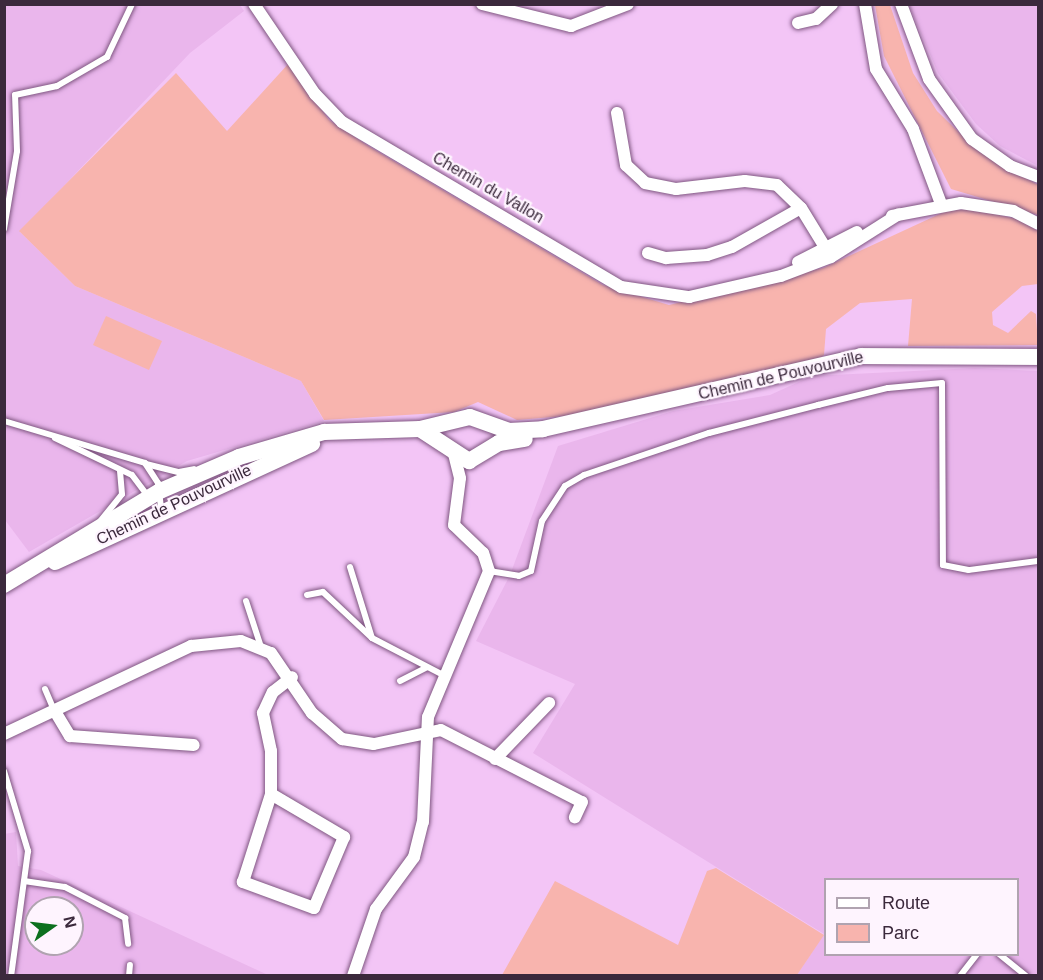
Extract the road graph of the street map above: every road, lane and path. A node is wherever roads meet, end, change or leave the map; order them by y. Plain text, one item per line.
1 (132, 4) edge
2 (254, 4) edge
3 (482, 4) edge
4 (628, 4) edge
5 (832, 4) edge
6 (865, 4) edge
7 (901, 4) edge
8 (798, 23) dead end
9 (617, 113) dead end
10 (1038, 177) edge
11 (941, 204) junction
12 (801, 208) junction
13 (1038, 224) edge
14 (4, 229) edge
15 (648, 252) dead end
16 (829, 253) junction
17 (1038, 357) edge
18 (597, 417) junction
19 (6, 421) edge
20 (457, 422) junction
21 (487, 424) junction
22 (420, 429) junction
23 (347, 431) junction
24 (51, 435) junction
25 (491, 448) junction
26 (452, 449) junction
27 (474, 461) junction
28 (145, 463) junction
29 (120, 470) junction
30 (201, 473) junction
31 (460, 478) junction
32 (154, 494) junction
33 (161, 509) junction
34 (98, 525) junction
35 (1038, 561) edge
36 (350, 567) dead end
37 (489, 571) junction
38 (4, 585) edge
39 (307, 595) dead end
40 (246, 601) dead end
41 (372, 638) junction
42 (261, 647) junction
43 (427, 667) junction
44 (443, 675) junction
45 (292, 677) junction
46 (400, 681) dead end
47 (45, 689) dead end
48 (549, 703) dead end
49 (56, 713) junction
50 (427, 730) junction
51 (4, 734) edge
52 (194, 745) dead end
53 (495, 759) junction
54 (4, 771) edge
55 (271, 794) junction
56 (575, 817) dead end
57 (24, 881) junction
58 (128, 944) dead end
59 (975, 956) edge
60 (1002, 956) edge
61 (130, 965) dead end
62 (11, 975) edge
63 (129, 975) edge
64 (353, 975) edge
65 (960, 975) edge
66 (1026, 975) edge

1 - 14 lane
2 - 16 street, Chemin du Vallon
3 - 4 street
5 - 8 street
6 - 11 street
7 - 10 street
9 - 12 street
11 - 13 street, Chemin du Vallon
11 - 16 street, Chemin du Vallon
12 - 15 street
12 - 16 street
17 - 18 street, Chemin de Pouvourville
18 - 21 street, Chemin de Pouvourville
18 - 25 street, Chemin de Pouvourville
19 - 24 lane
20 - 21 street, Chemin de Pouvourville
20 - 22 street, Chemin de Pouvourville
20 - 26 street
21 - 25 street
22 - 23 street, Chemin de Pouvourville
22 - 26 street
23 - 30 street, Chemin de Pouvourville
23 - 33 street, Chemin de Pouvourville
24 - 28 lane, Chemin de Pouvourville
24 - 29 lane
25 - 27 street, Chemin de Pouvourville
26 - 27 street
26 - 31 street
27 - 31 street
28 - 30 lane, Chemin de Pouvourville
28 - 32 lane
29 - 32 lane
29 - 34 lane
30 - 32 street, Chemin de Pouvourville
31 - 37 street
32 - 33 lane
32 - 33 lane
32 - 34 street, Chemin de Pouvourville
33 - 38 street, Chemin de Pouvourville
34 - 38 street, Chemin de Pouvourville
35 - 37 lane
36 - 41 lane
37 - 44 street
39 - 41 lane
40 - 42 lane
41 - 43 lane
42 - 45 street
42 - 49 street
43 - 44 lane
43 - 46 lane
44 - 50 street
45 - 50 street
45 - 55 street
47 - 49 lane
48 - 53 street
49 - 51 street
49 - 52 street
50 - 53 street
50 - 64 street
53 - 56 street
54 - 57 lane
55 - 55 street
57 - 58 lane
57 - 62 lane
59 - 65 lane
60 - 66 lane
61 - 63 lane

